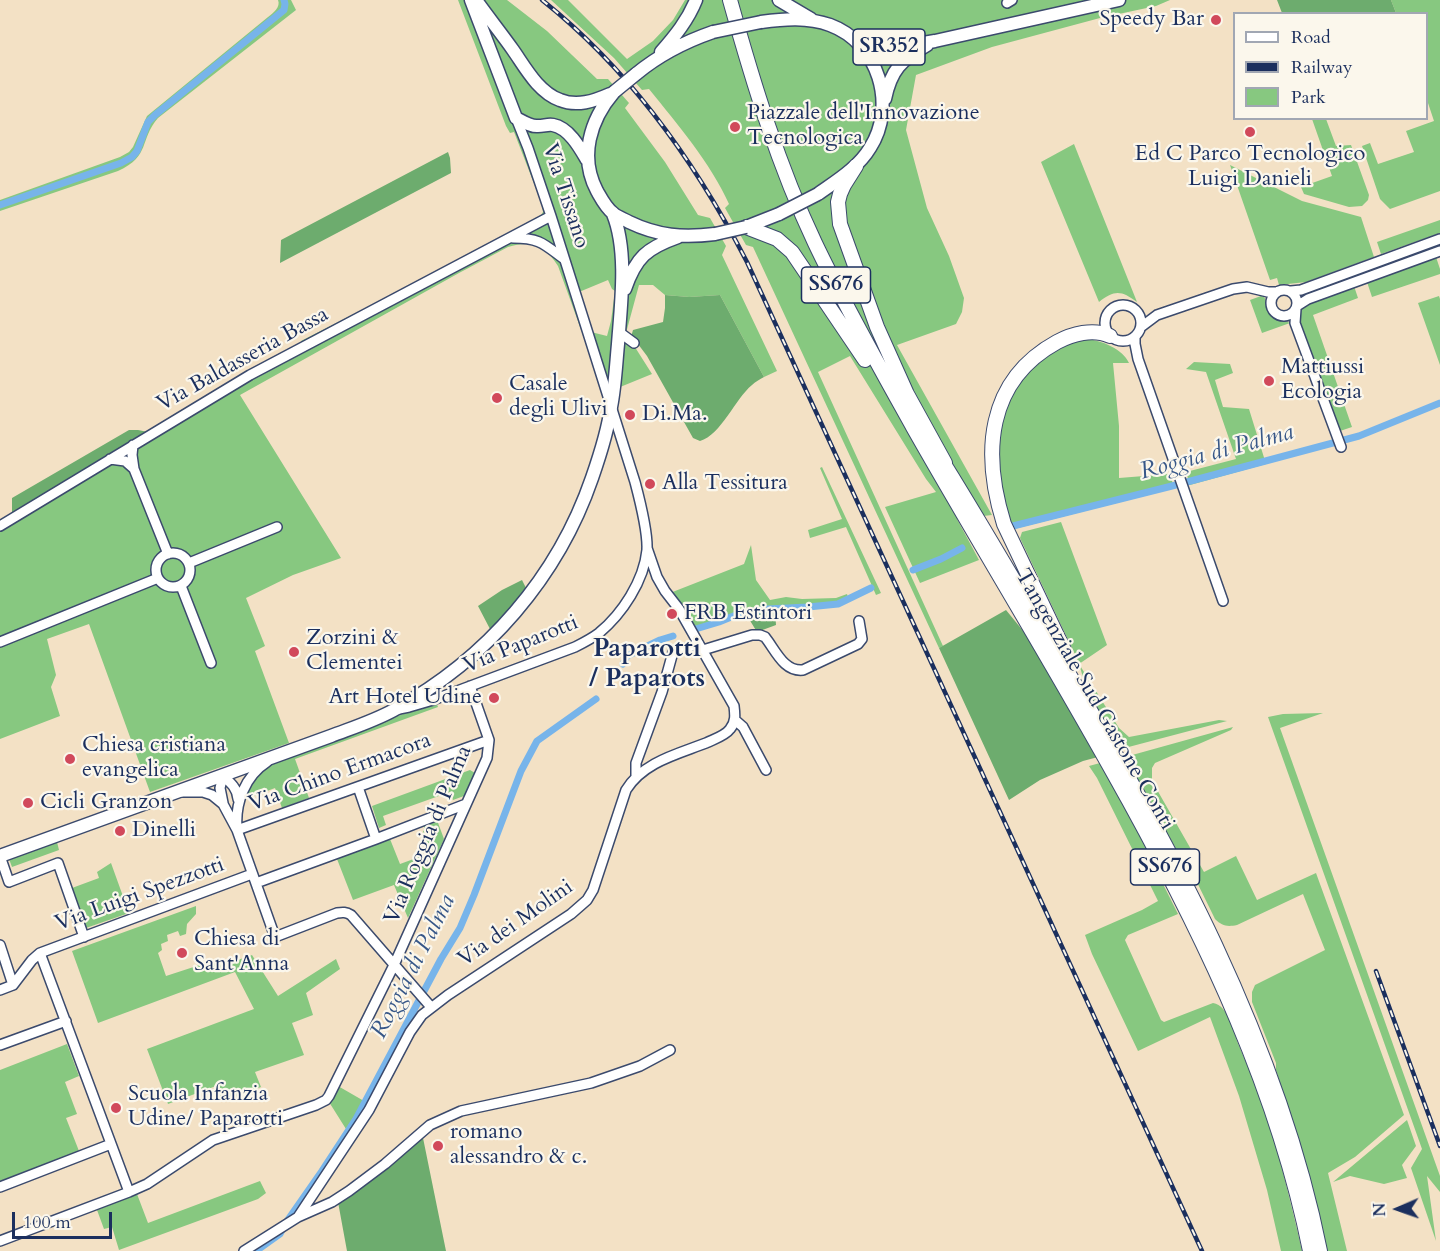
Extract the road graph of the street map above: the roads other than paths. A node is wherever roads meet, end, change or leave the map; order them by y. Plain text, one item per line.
1 (473, 0) edge
2 (696, 0) edge
3 (730, 0) edge
4 (779, 0) edge
5 (1119, 0) edge
6 (812, 20) junction
7 (845, 32) junction
8 (935, 41) junction
9 (743, 47) junction
10 (513, 50) junction
11 (492, 54) junction
12 (654, 59) junction
13 (614, 92) junction
14 (883, 110) junction
15 (516, 118) junction
16 (536, 127) junction
17 (528, 148) junction
18 (587, 160) junction
19 (855, 166) junction
20 (613, 214) junction
21 (551, 216) junction
22 (746, 227) junction
23 (555, 230) junction
24 (680, 237) junction
25 (510, 238) junction
26 (1440, 239) edge
27 (537, 240) junction
28 (1440, 251) edge
29 (564, 260) junction
30 (1257, 289) junction
31 (1291, 291) junction
32 (1276, 292) junction
33 (621, 302) junction
34 (1272, 306) junction
35 (1296, 308) junction
36 (1135, 310) junction
37 (1157, 315) junction
38 (1286, 316) junction
39 (1295, 323) junction
40 (1141, 327) junction
41 (619, 332) junction
42 (1136, 337) junction
43 (1114, 339) junction
44 (634, 343) dead end
45 (1138, 359) junction
46 (611, 408) junction
47 (1340, 444) dead end
48 (134, 445) junction
49 (110, 459) junction
50 (134, 469) junction
51 (950, 473) junction
52 (959, 509) junction
53 (0, 526) edge
54 (277, 527) dead end
55 (647, 548) junction
56 (168, 554) junction
57 (189, 563) junction
58 (158, 578) junction
59 (181, 586) junction
60 (1223, 601) dead end
61 (859, 621) dead end
62 (0, 642) edge
63 (701, 647) junction
64 (211, 663) dead end
65 (470, 686) junction
66 (394, 710) junction
67 (735, 720) junction
68 (1104, 733) junction
69 (489, 740) junction
70 (278, 755) junction
71 (766, 770) dead end
72 (223, 776) junction
73 (636, 776) junction
74 (358, 788) junction
75 (177, 792) junction
76 (239, 802) junction
77 (223, 804) junction
78 (466, 804) junction
79 (237, 830) junction
80 (376, 839) junction
81 (0, 856) edge
82 (254, 879) junction
83 (4, 883) edge
84 (84, 937) junction
85 (0, 945) edge
86 (40, 953) junction
87 (394, 965) junction
88 (14, 985) junction
89 (0, 990) edge
90 (429, 1006) junction
91 (66, 1021) junction
92 (0, 1045) edge
93 (669, 1050) dead end
94 (111, 1144) junction
95 (0, 1187) edge
96 (129, 1192) junction
97 (295, 1219) junction
98 (0, 1241) edge
99 (244, 1251) edge
100 (1310, 1251) edge
101 (1320, 1251) edge

1 - 10 main road
1 - 11 main road, Via Tissano
2 - 12 main road
3 - 9 highway, SS676
4 - 6 main road
5 - 8 main road, SR352
6 - 7 main road
6 - 12 main road, bridge
7 - 8 main road, SR352
7 - 14 main road
8 - 14 main road, SR352
9 - 51 highway, SS676
9 - 52 highway, SS676
10 - 11 main road
10 - 13 main road
11 - 15 main road, Via Tissano
12 - 13 main road, bridge
13 - 18 main road
14 - 19 main road
15 - 16 main road
15 - 17 street, Via Tissano
16 - 17 street
16 - 18 main road
17 - 21 street, Via Tissano
18 - 20 main road
19 - 22 main road, bridge
19 - 51 highway
20 - 24 main road
20 - 33 main road
21 - 23 street, Via Tissano
21 - 25 street, Via Baldasseria Bassa
22 - 24 main road, bridge
22 - 52 highway
23 - 27 street
23 - 29 street, Via Tissano
24 - 33 main road
25 - 27 street
25 - 48 street, Via Baldasseria Bassa
26 - 31 street
27 - 29 street
28 - 35 street
29 - 46 street, Via Tissano
30 - 32 street
30 - 34 street
30 - 37 street
31 - 32 street
31 - 35 street
32 - 34 street
33 - 41 main road
34 - 38 street
35 - 38 street
35 - 39 street
36 - 37 street
36 - 40 street
36 - 43 street
37 - 40 street
38 - 39 street
39 - 47 street
40 - 42 street
41 - 44 street
41 - 46 main road
42 - 43 street
42 - 45 street
43 - 45 street
43 - 68 highway
45 - 60 street
46 - 55 street, Via Paparotti
46 - 66 main road
48 - 49 street, Via Baldasseria Bassa
48 - 50 street
49 - 50 street
49 - 53 street, Via Baldasseria Bassa
50 - 56 street
51 - 68 highway, Tangenziale Sud Gastone Conti / SS676
52 - 100 highway, Tangenziale Sud Gastone Conti / SS676
54 - 57 street
55 - 63 street
55 - 65 street, Via Paparotti
56 - 57 street
56 - 58 street
57 - 59 street
58 - 59 street
58 - 62 street
59 - 64 street
61 - 63 street
63 - 67 street
63 - 73 street, Via dei Molini
65 - 66 street, Via Paparotti
65 - 69 street, Via Roggia di Palma
66 - 70 main road
67 - 71 street
67 - 73 street
68 - 101 highway, Tangenziale Sud Gastone Conti / SS676
69 - 74 street, Via Chino Ermacora
69 - 78 street, Via Roggia di Palma
70 - 72 main road
70 - 76 street
72 - 75 main road
72 - 76 street
72 - 77 street
73 - 90 street, Via dei Molini
74 - 79 street, Via Chino Ermacora
74 - 80 street
75 - 77 street
75 - 81 main road
76 - 79 street
77 - 79 street
78 - 80 street, Via Luigi Spezzotti
78 - 87 street, Via Roggia di Palma
79 - 82 street
80 - 82 street, Via Luigi Spezzotti
81 - 83 street
82 - 84 street, Via Luigi Spezzotti
82 - 87 street
83 - 84 street
84 - 86 street, Via Luigi Spezzotti
85 - 88 street
86 - 88 street
86 - 91 street
87 - 90 street
87 - 96 street, Via Roggia di Palma
88 - 89 street
90 - 97 street, Via dei Molini
91 - 92 street
91 - 94 street
93 - 97 street
94 - 95 street
94 - 96 street
96 - 98 street, Via Roggia di Palma
97 - 99 street

